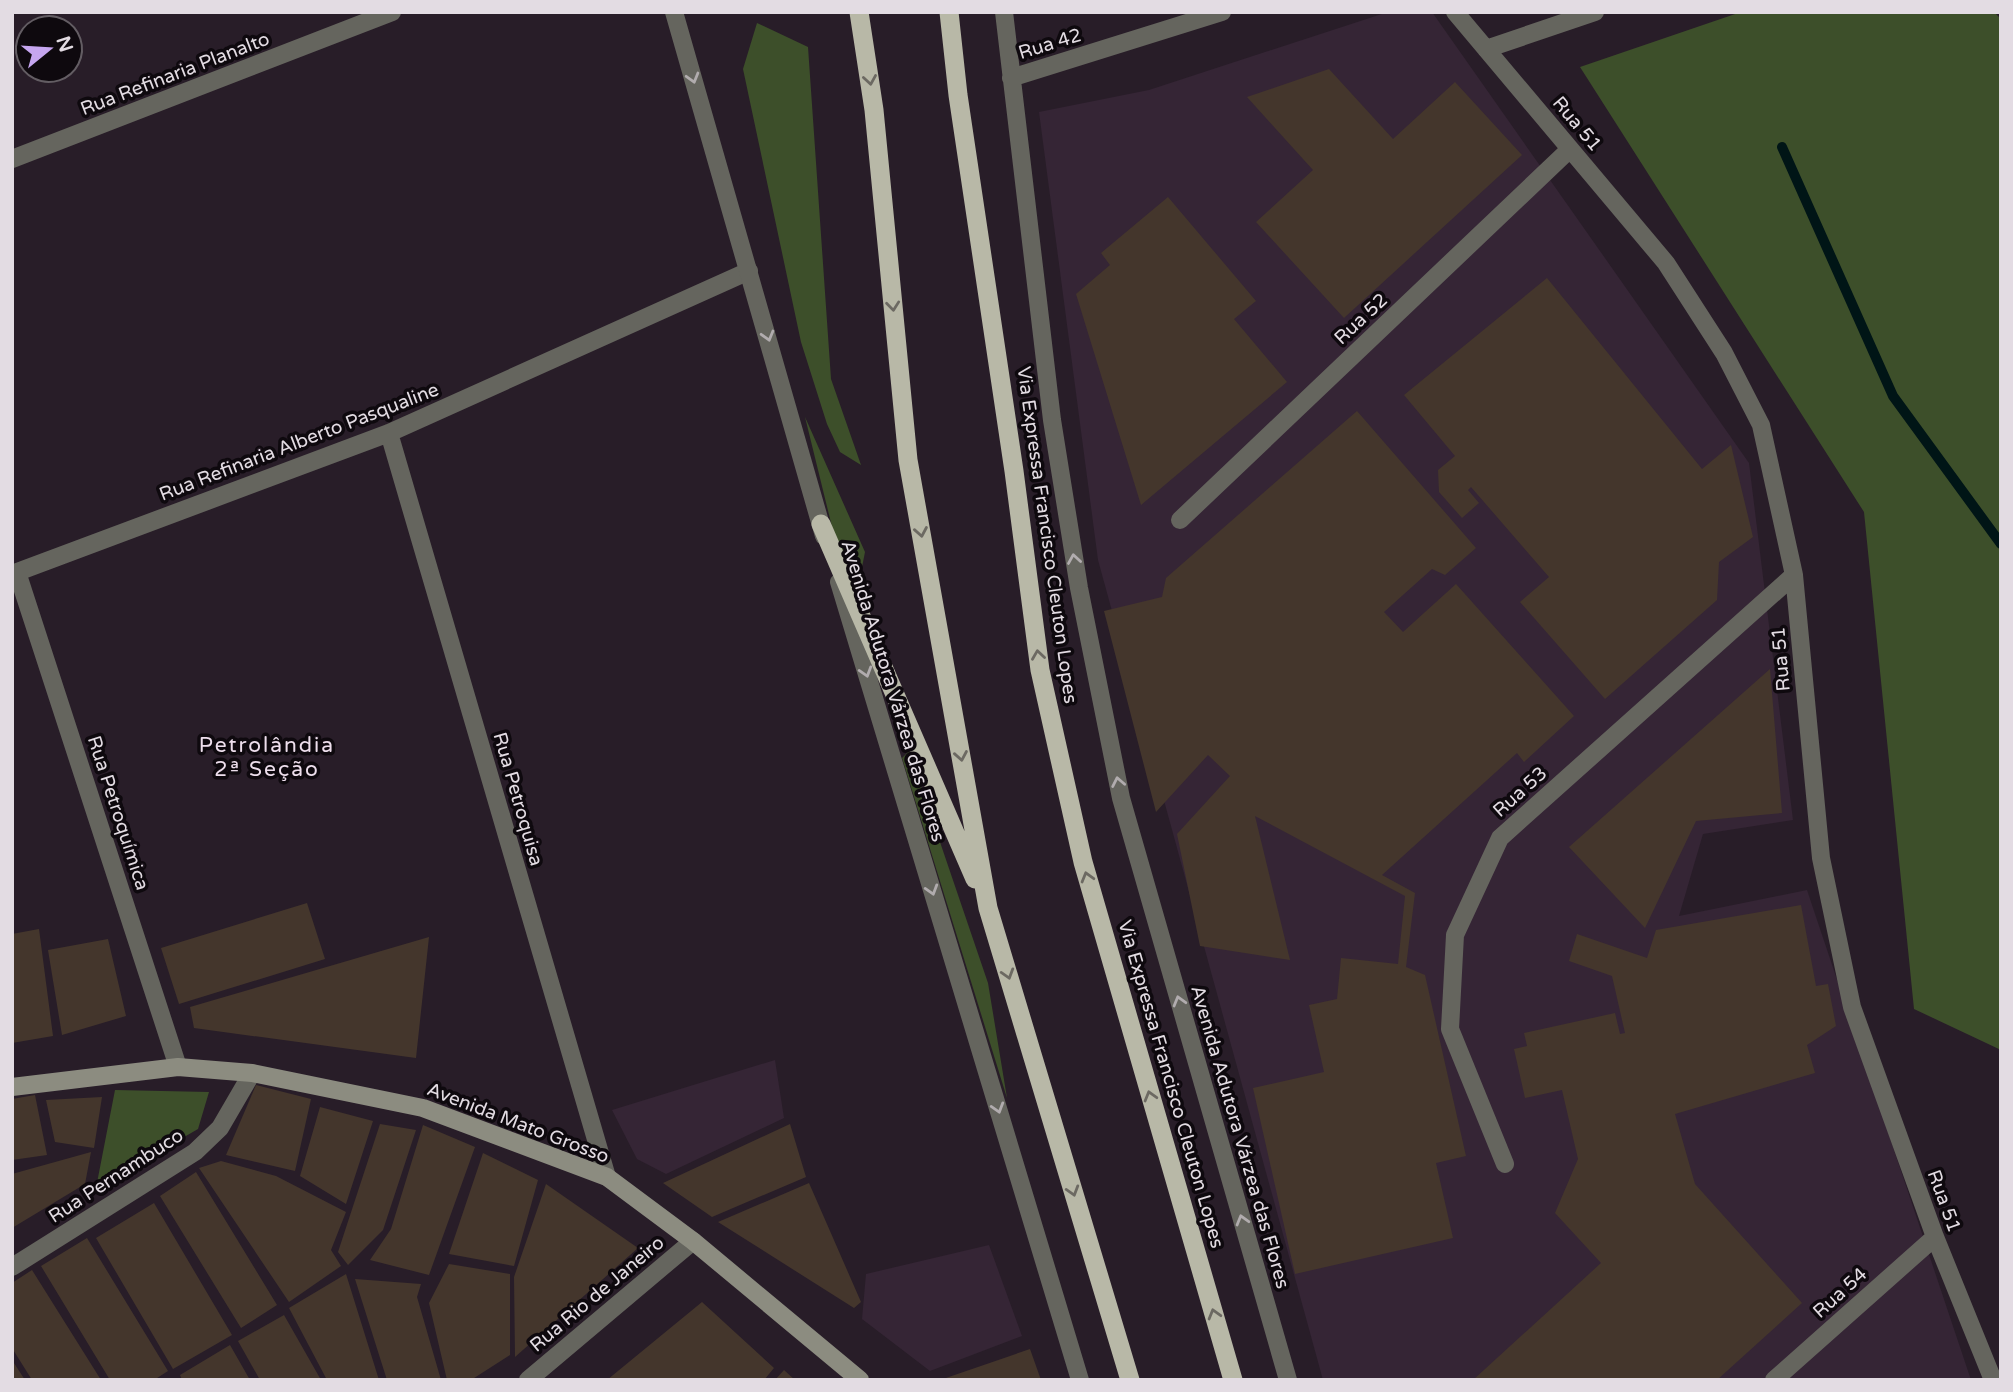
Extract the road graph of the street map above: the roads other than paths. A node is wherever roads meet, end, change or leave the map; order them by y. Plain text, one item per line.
1 (392, 12) edge
2 (674, 12) edge
3 (859, 12) edge
4 (949, 12) edge
5 (1004, 12) edge
6 (1222, 12) edge
7 (1455, 12) edge
8 (1595, 12) edge
9 (1178, 19) edge
10 (1486, 49) junction
11 (1011, 78) junction
12 (1570, 149) junction
13 (12, 159) edge
14 (749, 271) junction
15 (389, 433) junction
16 (1180, 520) dead end
17 (821, 524) junction
18 (15, 573) edge
19 (1794, 575) junction
20 (988, 908) junction
21 (178, 1067) junction
22 (252, 1073) junction
23 (12, 1087) edge
24 (1505, 1164) dead end
25 (607, 1177) junction
26 (1935, 1237) junction
27 (693, 1241) junction
28 (12, 1267) edge
29 (528, 1380) edge
30 (860, 1380) edge
31 (1080, 1380) edge
32 (1130, 1380) edge
33 (1233, 1380) edge
34 (1288, 1380) edge
35 (1774, 1380) edge
36 (1993, 1380) edge

1 - 13 street, Rua Refinaria Planalto
2 -> 14 street, Avenida Adutora Várzea das Flores
3 -> 20 highway
33 -> 4 highway, Via Expressa Francisco Cleuton Lopes
5 - 11 street, Avenida Adutora Várzea das Flores
6 - 9 street, Rua 42
7 - 10 street, Rua 51
8 - 10 street
9 - 11 street, Rua 42
10 - 12 street, Rua 51
34 -> 11 street, Avenida Adutora Várzea das Flores
12 - 16 street, Rua 52
12 - 19 street, Rua 51
14 - 15 street, Rua Refinaria Alberto Pasqualine
14 -> 17 street, Avenida Adutora Várzea das Flores
15 - 18 street, Rua Refinaria Alberto Pasqualine
15 - 25 street, Rua Petroquisa
17 - 20 highway
17 -> 31 street, Avenida Adutora Várzea das Flores
18 - 21 street, Rua Petroquímica
19 - 24 street, Rua 53
19 - 26 street, Rua 51
20 -> 32 highway
21 - 22 main road, Avenida Mato Grosso
21 - 23 main road, Avenida Mato Grosso
22 - 25 main road, Avenida Mato Grosso
22 - 28 street, Rua Pernambuco
25 - 27 main road, Avenida Mato Grosso
26 - 35 street, Rua 54
26 - 36 street, Rua 51
27 - 29 street, Rua Rio de Janeiro
27 - 30 main road, Avenida Mato Grosso

